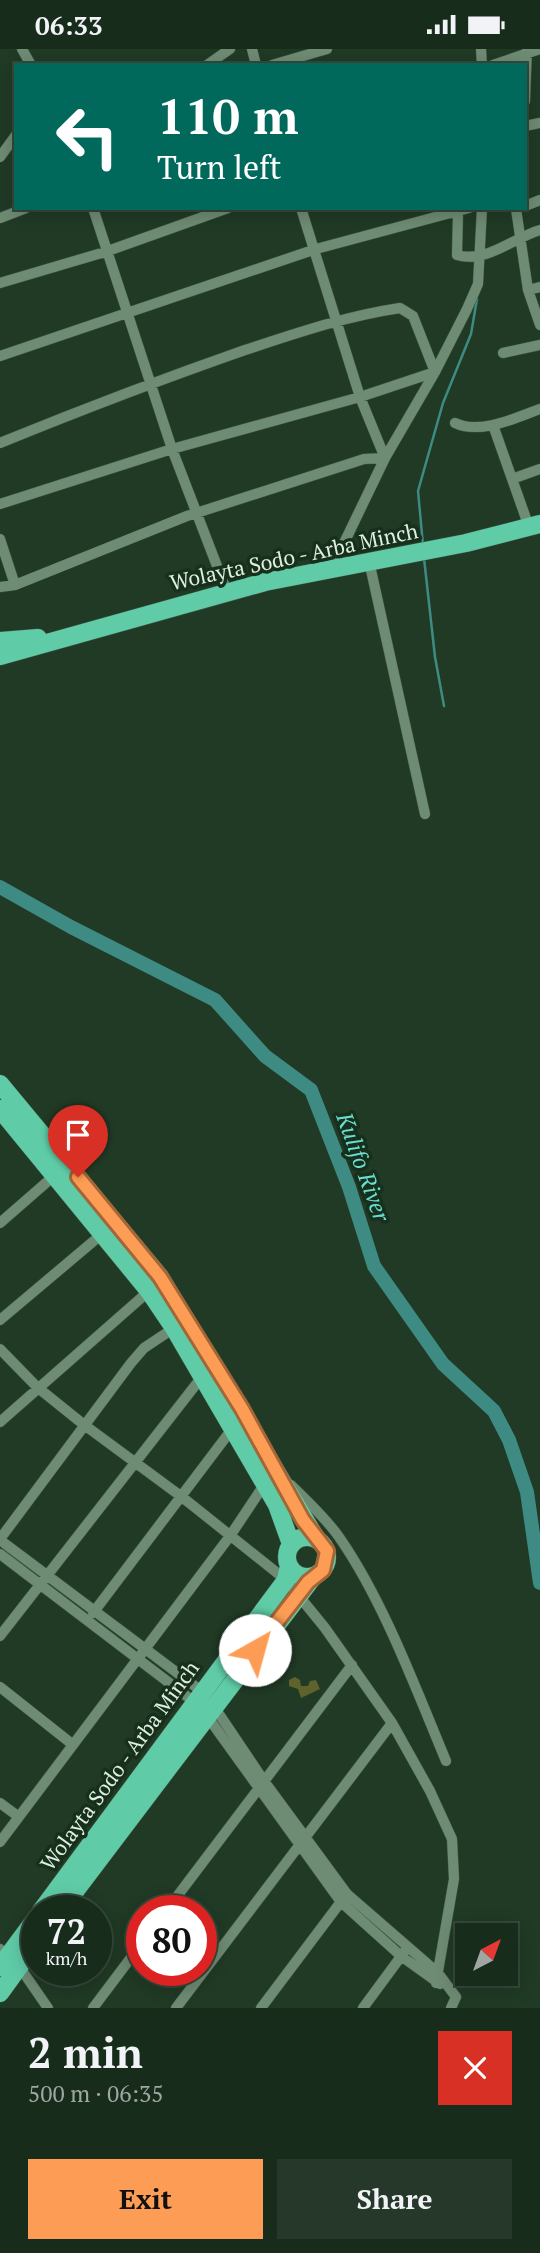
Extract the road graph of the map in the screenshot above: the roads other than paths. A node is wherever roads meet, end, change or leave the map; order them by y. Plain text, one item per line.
1 (230, 49) edge
2 (327, 49) edge
3 (540, 49) edge
4 (524, 53) edge
5 (210, 63) edge
6 (279, 63) edge
7 (498, 63) edge
8 (14, 138) edge
9 (0, 157) edge
10 (21, 210) edge
11 (94, 210) edge
12 (222, 210) edge
13 (302, 210) edge
14 (465, 210) edge
15 (482, 210) edge
16 (517, 210) edge
17 (458, 213) junction
18 (0, 218) edge
19 (540, 230) edge
20 (520, 236) junction
21 (316, 249) junction
22 (105, 252) junction
23 (479, 257) junction
24 (0, 283) edge
25 (540, 287) edge
26 (528, 290) junction
27 (127, 313) junction
28 (338, 319) junction
29 (540, 325) edge
30 (540, 345) edge
31 (503, 353) dead end
32 (0, 356) edge
33 (435, 372) junction
34 (151, 383) junction
35 (360, 397) junction
36 (540, 409) edge
37 (455, 423) dead end
38 (493, 425) junction
39 (0, 443) edge
40 (172, 449) junction
41 (385, 458) junction
42 (540, 469) edge
43 (512, 479) junction
44 (0, 505) edge
45 (197, 514) junction
46 (535, 526) edge
47 (0, 538) edge
48 (369, 561) junction
49 (327, 569) junction
50 (15, 585) junction
51 (0, 587) edge
52 (227, 592) junction
53 (60, 639) junction
54 (0, 642) edge
55 (0, 656) edge
56 (425, 814) dead end
57 (0, 1084) edge
58 (3, 1117) edge
59 (55, 1175) junction
60 (0, 1223) edge
61 (102, 1234) junction
62 (149, 1291) junction
63 (0, 1320) edge
64 (182, 1331) junction
65 (0, 1349) edge
66 (201, 1378) junction
67 (37, 1387) junction
68 (0, 1422) edge
69 (83, 1424) junction
70 (232, 1429) junction
71 (134, 1462) junction
72 (278, 1473) junction
73 (264, 1485) junction
74 (182, 1497) junction
75 (230, 1536) junction
76 (0, 1539) edge
77 (317, 1540) junction
78 (291, 1544) junction
79 (0, 1554) edge
80 (48, 1574) junction
81 (313, 1577) junction
82 (291, 1580) junction
83 (40, 1583) junction
84 (96, 1609) junction
85 (88, 1619) junction
86 (0, 1636) edge
87 (146, 1647) junction
88 (138, 1657) junction
89 (352, 1665) junction
90 (0, 1687) edge
91 (204, 1703) junction
92 (392, 1723) junction
93 (72, 1744) junction
94 (446, 1761) dead end
95 (260, 1786) junction
96 (0, 1803) edge
97 (19, 1817) junction
98 (305, 1835) junction
99 (0, 1842) edge
100 (298, 1845) junction
101 (54, 1895) edge
102 (71, 1895) edge
103 (178, 1895) edge
104 (344, 1898) junction
105 (21, 1939) edge
106 (404, 1952) junction
107 (7, 1959) edge
108 (126, 1964) edge
109 (440, 1980) junction
110 (0, 1993) edge
111 (48, 2008) edge
112 (93, 2008) edge
113 (176, 2008) edge
114 (261, 2008) edge
115 (363, 2008) edge
116 (451, 2008) edge

1 - 5 street
2 - 6 street
3 - 4 street
4 - 7 street
8 - 9 street
10 - 18 street
11 - 22 street
12 - 22 street
13 - 21 street
14 - 17 street
15 - 23 street
16 - 20 street
17 - 21 street
17 - 23 street
19 - 20 street
20 - 23 street
20 - 26 street
21 - 27 street
21 - 28 street
22 - 24 street
22 - 27 street
23 - 33 street
25 - 26 street
26 - 29 street
27 - 32 street
27 - 34 street
28 - 33 street
28 - 34 street
28 - 35 street
30 - 31 street
33 - 35 street
33 - 41 street
34 - 39 street
34 - 40 street
35 - 40 street
35 - 41 street
36 - 38 street
37 - 38 street
38 - 43 street
40 - 44 street
40 - 45 street
41 - 45 street
41 - 49 street
42 - 43 street
43 - 46 street
45 - 50 street
45 - 52 street
46 - 48 highway, Wolayta Sodo - Arba Minch
47 - 50 street
48 - 49 highway, Wolayta Sodo - Arba Minch
48 - 56 street
49 - 52 highway, Wolayta Sodo - Arba Minch
50 - 51 street
52 - 53 highway, Wolayta Sodo - Arba Minch
53 - 54 highway, Wolayta Sodo - Arba Minch
53 - 55 highway, Wolayta Sodo - Arba Minch
57 - 64 highway, Wolayta Sodo - Arba Minch
58 - 59 highway
59 - 60 street
59 - 61 highway
61 - 62 highway
61 - 63 street
62 - 64 highway
62 - 67 street
64 - 66 highway
64 - 69 street
64 - 72 highway, Wolayta Sodo - Arba Minch
65 - 67 street
66 - 70 highway
66 - 71 street
67 - 68 street
67 - 69 street
69 - 71 street
69 - 76 street
70 - 73 highway
70 - 74 street
71 - 74 street
71 - 80 street
72 - 77 highway, Wolayta Sodo - Arba Minch
72 - 94 street
73 - 75 street
73 - 78 highway
74 - 75 street
74 - 84 street
75 - 82 street
75 - 87 street
76 - 80 street
77 - 78 highway
77 - 81 highway, Wolayta Sodo - Arba Minch
78 - 82 highway
79 - 83 street
80 - 83 street
80 - 84 street
81 - 82 highway, Wolayta Sodo - Arba Minch
81 - 82 highway
82 - 89 street
82 - 91 highway, Wolayta Sodo - Arba Minch
83 - 85 street
83 - 86 street
84 - 85 street
84 - 87 street
85 - 88 street
87 - 88 street
87 - 91 street
88 - 91 street
88 - 93 street
89 - 92 street
89 - 95 street
90 - 93 street
91 - 95 street
91 - 101 highway, Wolayta Sodo - Arba Minch
91 - 102 highway, Wolayta Sodo - Arba Minch
92 - 98 street
92 - 109 street
93 - 97 street
95 - 98 street
95 - 100 street
95 - 103 street
96 - 97 street
97 - 99 street
98 - 100 street
98 - 104 street
100 - 104 street
100 - 113 street
104 - 106 street
104 - 114 street
105 - 107 highway
106 - 109 street
106 - 115 street
107 - 110 highway
107 - 111 street
108 - 112 street
109 - 116 street

